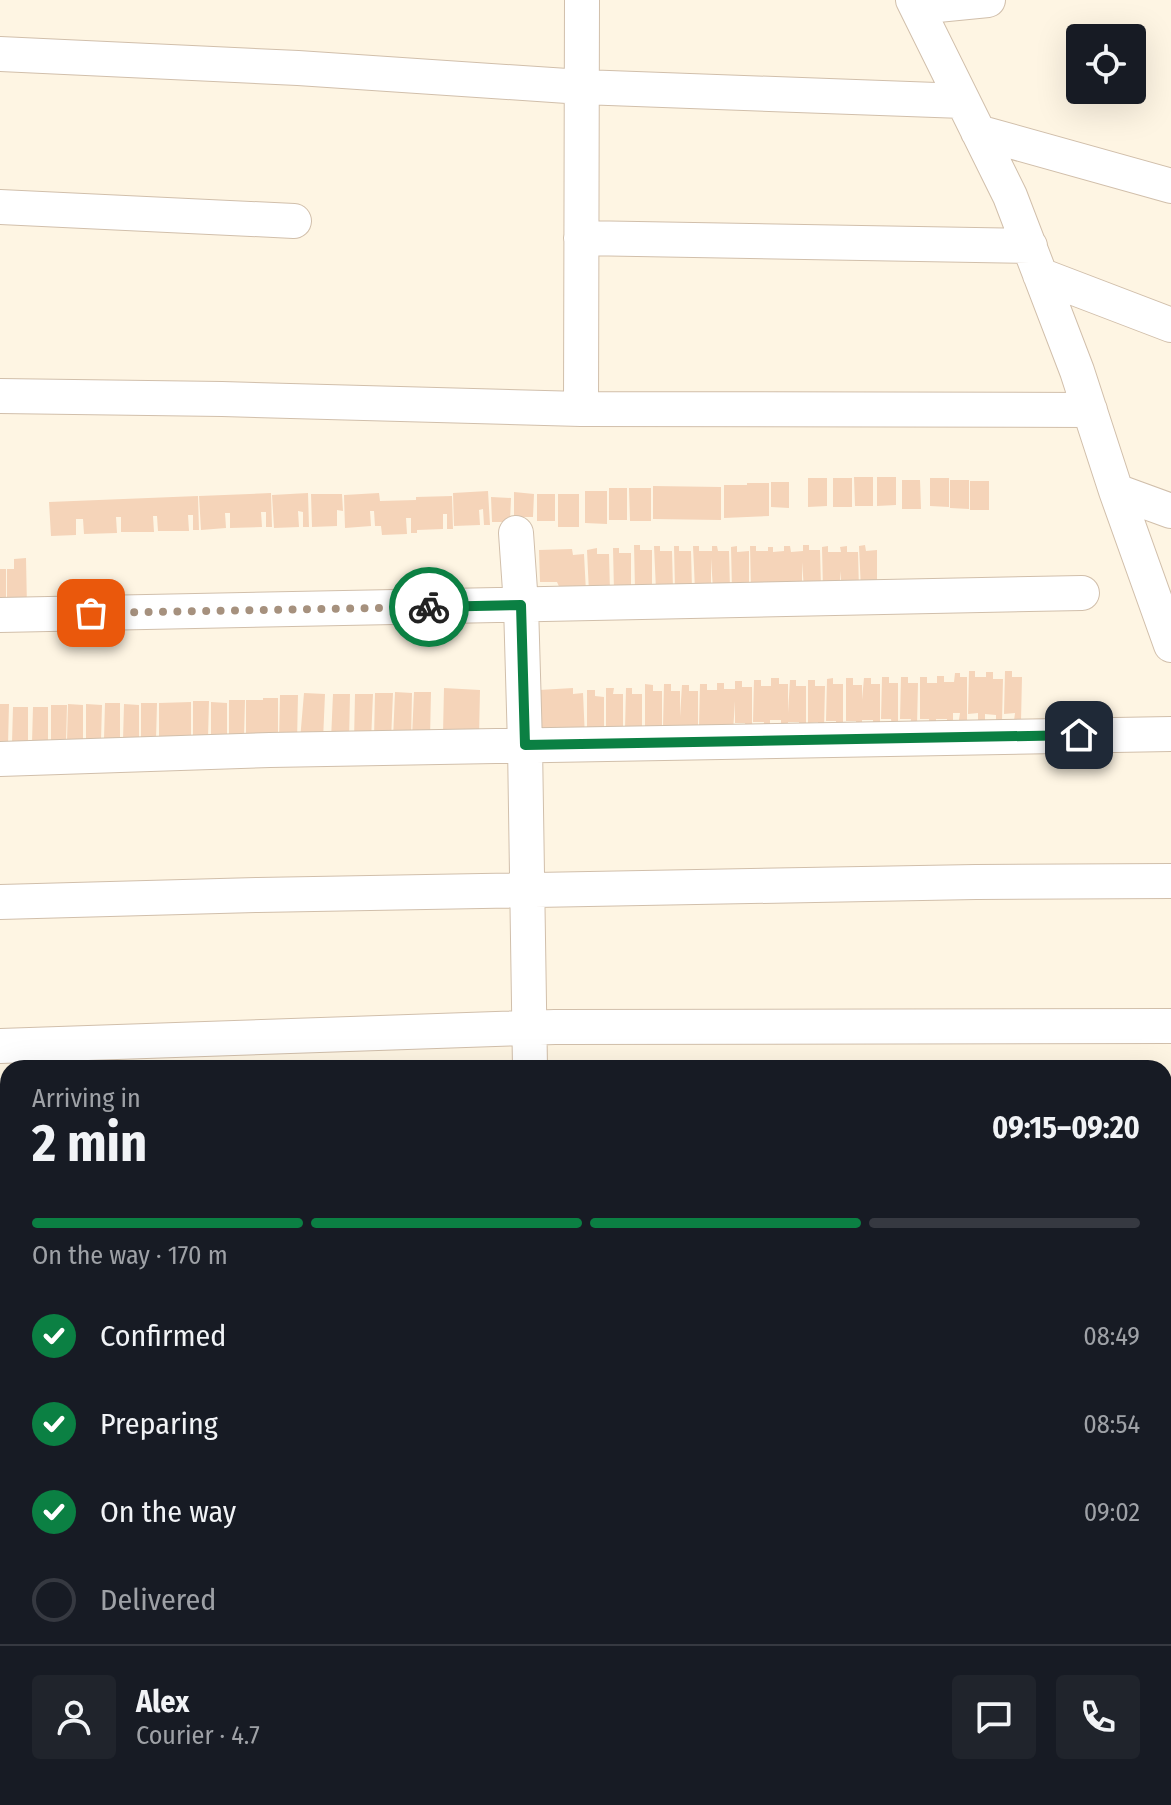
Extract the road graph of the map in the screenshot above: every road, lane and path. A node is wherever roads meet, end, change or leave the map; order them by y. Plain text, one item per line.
1 (582, 0) edge
2 (988, 0) edge
3 (915, 3) edge
4 (0, 54) edge
5 (582, 87) junction
6 (963, 101) junction
7 (978, 132) junction
8 (1171, 186) edge
9 (0, 207) edge
10 (294, 221) dead end
11 (581, 238) junction
12 (1035, 260) junction
13 (1171, 325) edge
14 (0, 396) edge
15 (581, 409) junction
16 (1090, 410) junction
17 (1116, 491) junction
18 (1171, 511) edge
19 (516, 533) dead end
20 (1082, 593) dead end
21 (521, 605) junction
22 (0, 615) edge
23 (1171, 645) edge
24 (1171, 734) edge
25 (525, 745) junction
26 (0, 759) edge
27 (1171, 881) edge
28 (527, 891) junction
29 (0, 902) edge
30 (1171, 1026) edge
31 (528, 1028) junction
32 (0, 1046) edge
33 (530, 1060) edge

1 - 5 street
2 - 3 street
3 - 6 street
4 - 5 street
5 - 6 street
5 - 11 street
6 - 7 street
7 - 8 street
7 - 12 street
9 - 10 street
11 - 12 street
11 - 15 street
12 - 13 street
12 - 16 street
14 - 15 street
15 - 16 street
16 - 17 street
17 - 18 street
17 - 23 street
19 - 21 street
20 - 21 street
21 - 22 street
21 - 25 street
24 - 25 street
25 - 26 street
25 - 28 street
27 - 28 street
28 - 29 street
28 - 31 street
30 - 31 street
31 - 32 street
31 - 33 street

